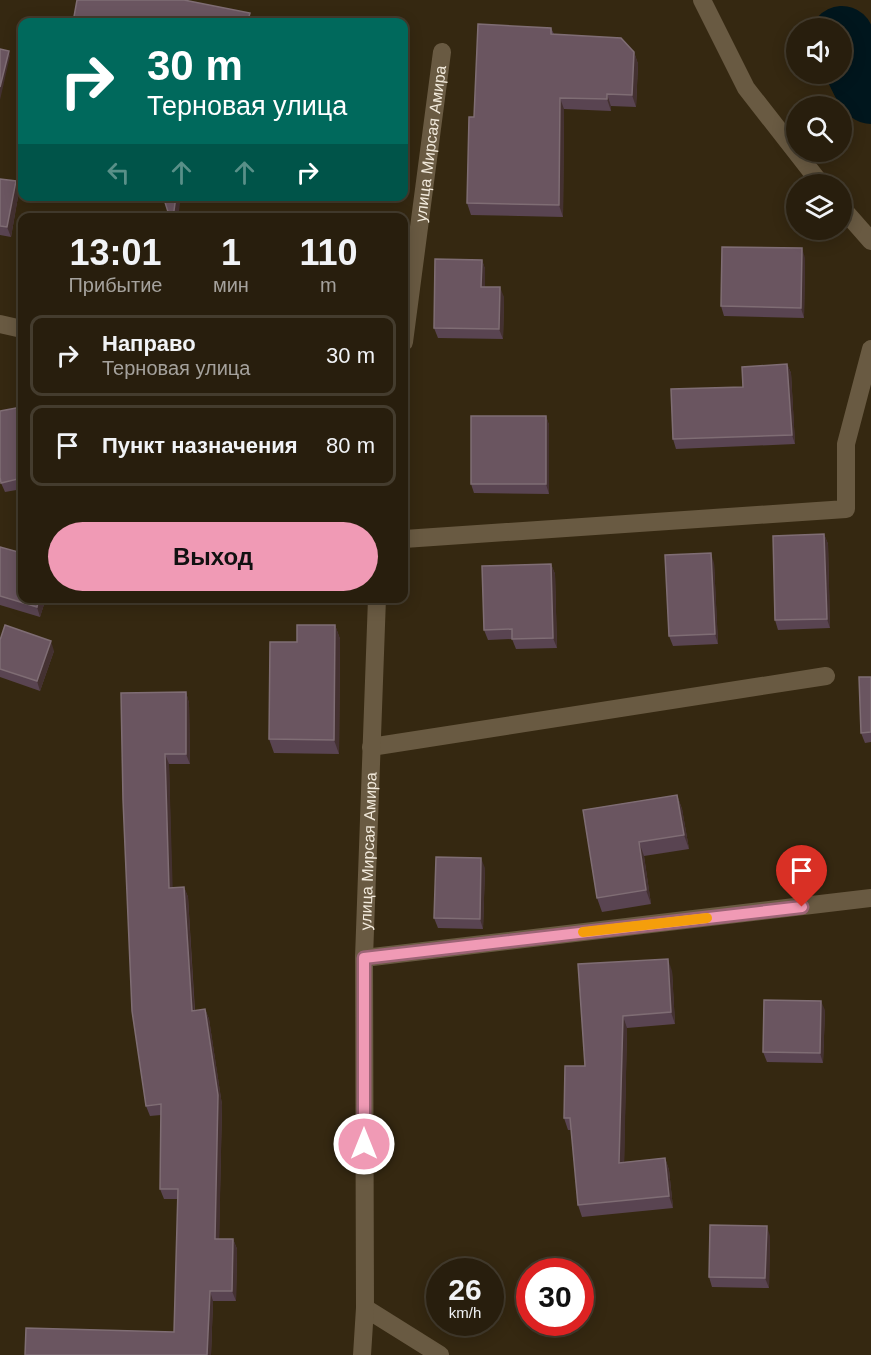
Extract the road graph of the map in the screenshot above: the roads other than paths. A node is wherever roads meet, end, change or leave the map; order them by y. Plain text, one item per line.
1 (702, 0) edge
2 (442, 52) dead end
3 (814, 174) edge
4 (852, 220) edge
5 (871, 242) edge
6 (408, 311) edge
7 (0, 324) edge
8 (18, 328) edge
9 (871, 349) edge
10 (408, 539) edge
11 (377, 603) edge
12 (826, 676) dead end
13 (371, 747) junction
14 (871, 898) edge
15 (364, 958) junction
16 (365, 1308) junction
17 (363, 1355) edge
18 (440, 1355) edge

1 - 3 street
2 - 6 street, улица Мирсая Амира
4 - 5 street
7 - 8 street
9 - 10 street
11 - 13 street, улица Мирсая Амира
12 - 13 street
13 - 15 street, улица Мирсая Амира
14 - 15 street
15 - 16 street, улица Мирсая Амира
16 - 17 street, улица Мирсая Амира
16 - 18 street

